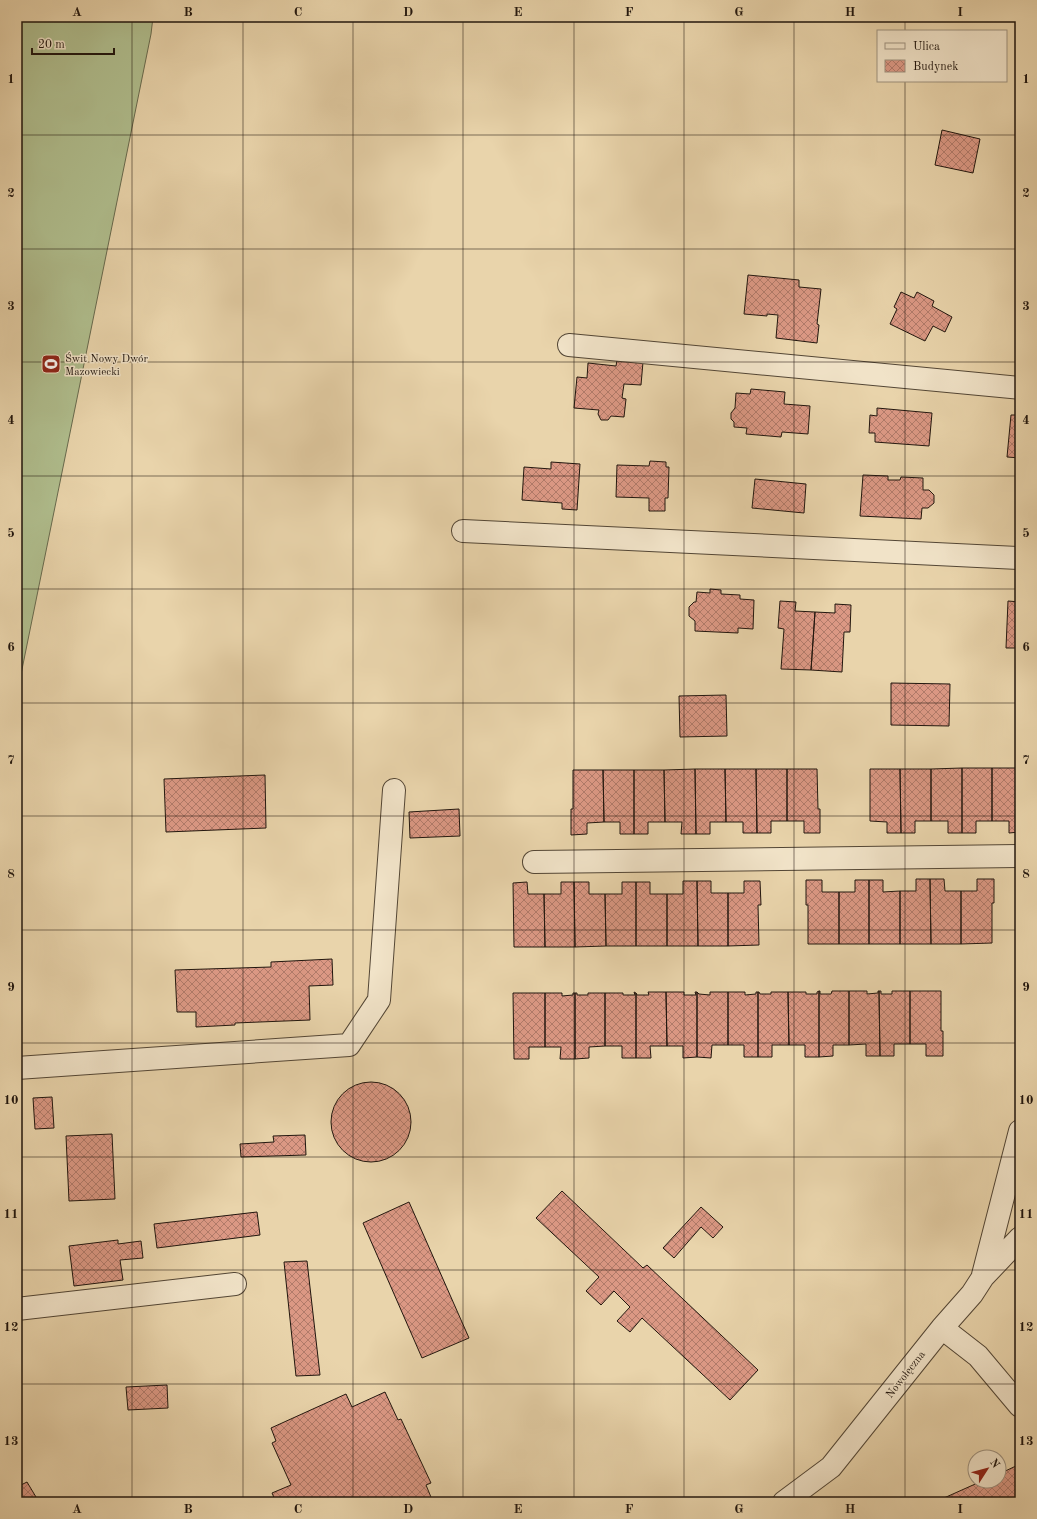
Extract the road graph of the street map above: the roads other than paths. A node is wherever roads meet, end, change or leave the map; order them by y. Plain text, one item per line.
1 (569, 345) dead end
2 (1020, 388) edge
3 (464, 531) dead end
4 (1020, 558) edge
5 (394, 790) dead end
6 (1020, 856) edge
7 (534, 862) dead end
8 (17, 1068) edge
9 (1020, 1131) edge
10 (1020, 1238) edge
11 (983, 1277) junction
12 (235, 1284) dead end
13 (17, 1309) edge
14 (942, 1328) junction
15 (1020, 1406) edge
16 (784, 1502) edge

1 - 2 street
3 - 4 street
5 - 8 street
6 - 7 street
9 - 11 street
10 - 11 street, Nowołęczna
11 - 14 street, Nowołęczna
12 - 13 street
14 - 15 street
14 - 16 street, Nowołęczna

